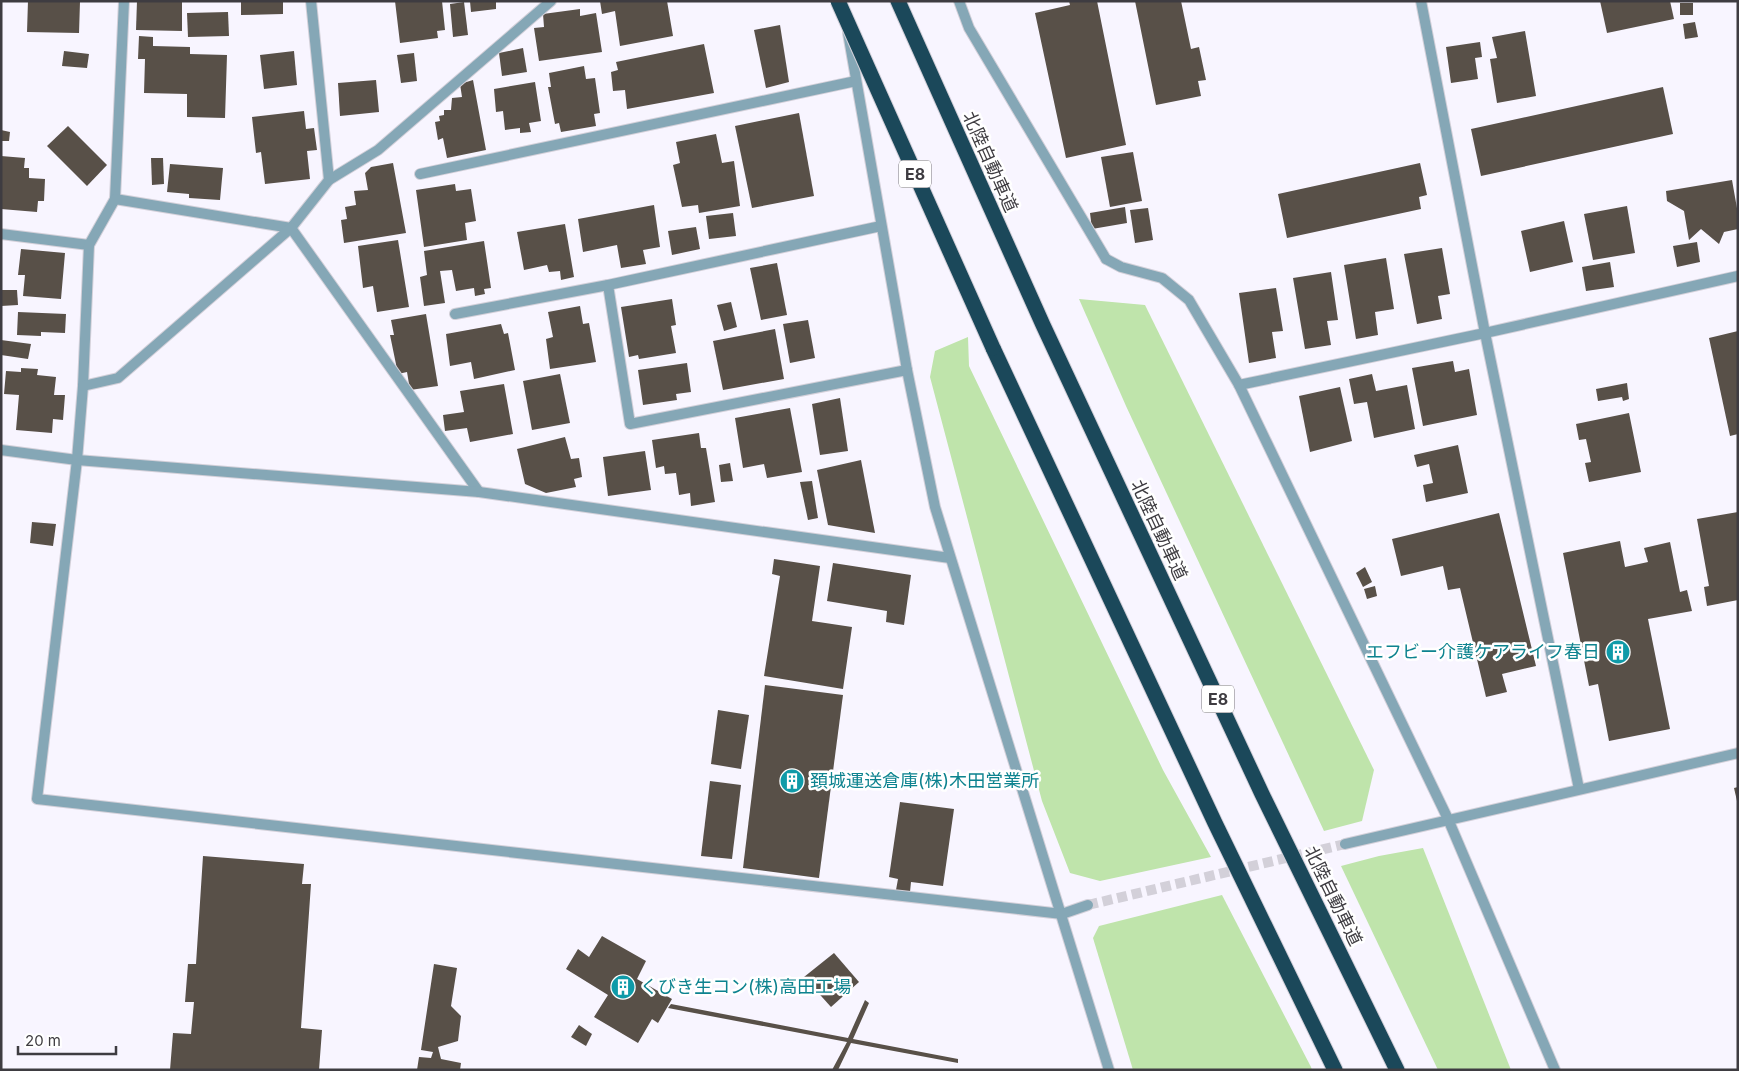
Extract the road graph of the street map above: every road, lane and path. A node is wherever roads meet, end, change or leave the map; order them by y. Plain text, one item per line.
1 (124, 1) edge
2 (311, 1) edge
3 (551, 1) edge
4 (838, 1) edge
5 (843, 1) edge
6 (898, 1) edge
7 (959, 1) edge
8 (1421, 1) edge
9 (856, 81) junction
10 (420, 174) dead end
11 (329, 180) junction
12 (114, 199) junction
13 (881, 226) junction
14 (291, 228) junction
15 (1, 234) edge
16 (89, 246) junction
17 (1738, 276) edge
18 (608, 285) junction
19 (455, 314) dead end
20 (1485, 333) junction
21 (907, 370) junction
22 (1239, 385) junction
23 (83, 386) junction
24 (1, 450) edge
25 (77, 460) junction
26 (479, 492) junction
27 (950, 558) junction
28 (1738, 753) edge
29 (1579, 789) junction
30 (1448, 819) junction
31 (1345, 844) tunnel mouth
32 (1088, 905) tunnel mouth
33 (1062, 914) junction
34 (1109, 1070) edge
35 (1335, 1070) edge
36 (1396, 1070) edge
37 (1555, 1070) edge

1 - 12 street
2 - 11 street
3 - 11 street
4 - 35 highway, E8, bridge
5 - 9 street
6 - 36 highway, 北陸自動車道 / E8
7 - 22 street
8 - 20 street
9 - 10 street
9 - 13 street
11 - 14 street
12 - 14 street
12 - 16 street
13 - 18 street
13 - 21 street
14 - 23 street
14 - 26 street
15 - 16 street
16 - 23 street
17 - 20 street
18 - 19 street
18 - 21 street
20 - 22 street
20 - 29 street
21 - 27 street
22 - 30 street
23 - 25 street
24 - 25 street
25 - 26 street
25 - 33 street
26 - 27 street
27 - 33 street
28 - 29 street
29 - 30 street
30 - 31 street
30 - 37 street
32 - 33 street
33 - 34 street

